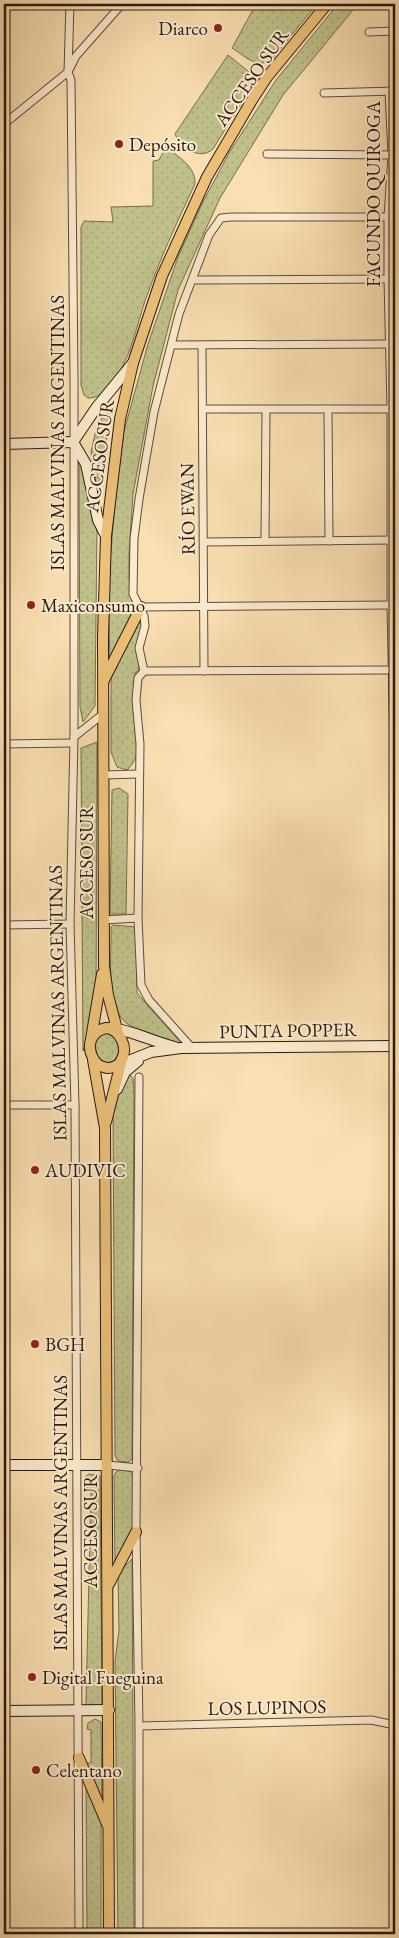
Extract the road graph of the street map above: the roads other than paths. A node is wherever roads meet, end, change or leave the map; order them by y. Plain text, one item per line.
1 (70, 4) edge
2 (122, 4) edge
3 (327, 4) edge
4 (395, 31) edge
5 (369, 32) dead end
6 (68, 72) junction
7 (392, 91) edge
8 (324, 92) dead end
9 (4, 124) edge
10 (266, 154) dead end
11 (393, 155) edge
12 (392, 217) edge
13 (392, 279) edge
14 (192, 280) junction
15 (172, 344) junction
16 (392, 344) edge
17 (202, 346) junction
18 (133, 363) junction
19 (203, 409) junction
20 (393, 409) edge
21 (266, 410) junction
22 (328, 410) junction
23 (73, 442) junction
24 (4, 444) edge
25 (106, 536) junction
26 (394, 540) edge
27 (265, 541) junction
28 (329, 541) junction
29 (204, 542) junction
30 (393, 605) edge
31 (204, 606) junction
32 (141, 607) junction
33 (394, 670) edge
34 (144, 671) junction
35 (204, 671) junction
36 (103, 683) junction
37 (103, 714) junction
38 (395, 732) edge
39 (74, 740) junction
40 (4, 744) edge
41 (139, 774) junction
42 (103, 775) junction
43 (395, 794) edge
44 (395, 806) edge
45 (138, 918) junction
46 (103, 920) junction
47 (70, 924) junction
48 (4, 925) edge
49 (104, 966) junction
50 (115, 1030) junction
51 (90, 1041) junction
52 (395, 1046) edge
53 (186, 1048) junction
54 (152, 1052) junction
55 (93, 1060) junction
56 (119, 1064) junction
57 (138, 1077) dead end
58 (110, 1103) junction
59 (4, 1105) edge
60 (75, 1105) junction
61 (105, 1128) junction
62 (4, 1465) edge
63 (77, 1465) junction
64 (108, 1465) junction
65 (138, 1468) junction
66 (136, 1532) junction
67 (108, 1587) junction
68 (109, 1710) junction
69 (4, 1711) edge
70 (77, 1711) junction
71 (395, 1725) edge
72 (139, 1726) junction
73 (79, 1758) junction
74 (109, 1828) junction
75 (79, 1934) edge
76 (110, 1934) edge
77 (139, 1934) edge

1 - 6 street, ISLAS MALVINAS ARGENTINAS
2 - 6 street
3 - 18 main road, ACCESO SUR
4 - 5 street
6 - 9 street
6 - 23 street, ISLAS MALVINAS ARGENTINAS
7 - 8 street
7 - 11 street, FACUNDO QUIROGA
10 - 11 street
11 - 12 street, FACUNDO QUIROGA
12 - 13 street, FACUNDO QUIROGA
12 - 14 street
13 - 14 street
13 - 16 street, FACUNDO QUIROGA
14 - 15 street
15 - 17 street
15 - 32 street
16 - 17 street
16 - 20 street, FACUNDO QUIROGA
17 - 19 street, RÍO EWAN
18 - 23 street
18 - 25 main road, ACCESO SUR
19 - 21 street
19 - 29 street, RÍO EWAN
20 - 22 street
20 - 26 street, FACUNDO QUIROGA
21 - 22 street
21 - 27 street
22 - 28 street
23 - 24 street
23 - 25 street
23 - 39 street, ISLAS MALVINAS ARGENTINAS
25 - 36 main road, ACCESO SUR
26 - 28 street
26 - 30 street, FACUNDO QUIROGA
27 - 28 street
27 - 29 street
29 - 31 street, RÍO EWAN
30 - 31 street
30 - 33 street, FACUNDO QUIROGA
31 - 32 street
31 - 35 street, RÍO EWAN
32 - 34 street
32 - 36 main road
33 - 35 street
33 - 38 street, FACUNDO QUIROGA
34 - 35 street
34 - 41 street
36 - 37 main road, ACCESO SUR
37 - 39 street
37 - 42 main road, ACCESO SUR
38 - 43 street, FACUNDO QUIROGA
39 - 40 street
39 - 47 street, ISLAS MALVINAS ARGENTINAS
41 - 42 street
41 - 45 street
42 - 46 main road, ACCESO SUR
43 - 44 street, FACUNDO QUIROGA
45 - 46 street
45 - 53 street
46 - 49 main road, ACCESO SUR
47 - 48 street
47 - 60 street, ISLAS MALVINAS ARGENTINAS
49 - 50 main road, ACCESO SUR
49 - 51 main road, ACCESO SUR
50 - 51 main road
50 - 53 street, PUNTA POPPER
50 - 56 main road
51 - 55 main road
52 - 53 street, PUNTA POPPER
53 - 54 street, PUNTA POPPER
54 - 56 street, PUNTA POPPER
54 - 58 street
55 - 56 main road
55 - 61 main road, ACCESO SUR
56 - 58 main road, ACCESO SUR
57 - 65 street
58 - 61 main road, ACCESO SUR
59 - 60 street
60 - 63 street, ISLAS MALVINAS ARGENTINAS
61 - 64 main road, ACCESO SUR
62 - 63 street
63 - 64 street
63 - 70 street, ISLAS MALVINAS ARGENTINAS
64 - 65 street
64 - 67 main road, ACCESO SUR
65 - 66 street
66 - 67 main road
66 - 72 street
67 - 68 main road, ACCESO SUR
68 - 70 street
68 - 74 main road, ACCESO SUR
69 - 70 street
70 - 73 street, ISLAS MALVINAS ARGENTINAS
71 - 72 street, LOS LUPINOS
72 - 77 street
73 - 74 main road
73 - 75 street, ISLAS MALVINAS ARGENTINAS
74 - 76 main road, ACCESO SUR

